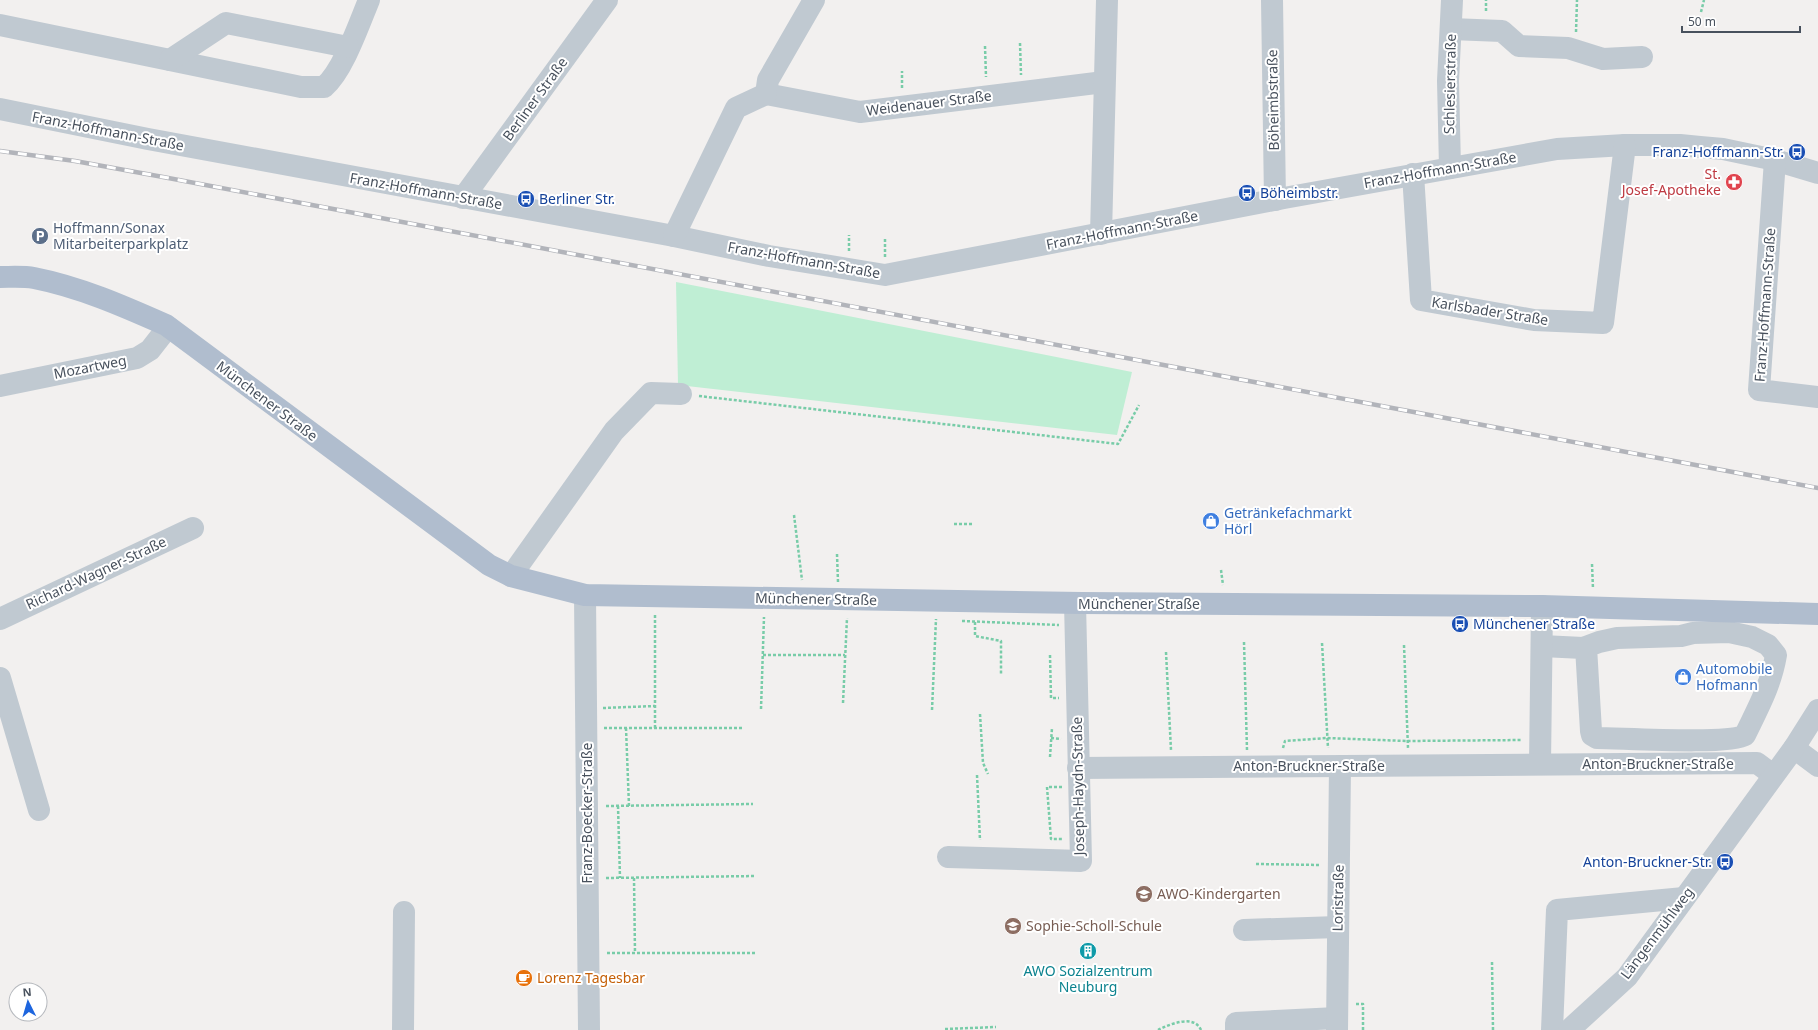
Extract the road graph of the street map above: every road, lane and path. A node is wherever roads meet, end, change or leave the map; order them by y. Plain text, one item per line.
1 (370, 0) edge
2 (607, 0) edge
3 (814, 0) edge
4 (1107, 0) edge
5 (1272, 0) edge
6 (1452, 0) edge
7 (1578, 0) edge
8 (1704, 0) edge
9 (1701, 12) dead end
10 (0, 25) edge
11 (1451, 29) junction
12 (1020, 44) dead end
13 (986, 46) dead end
14 (348, 47) junction
15 (1575, 51) junction
16 (1642, 57) dead end
17 (170, 60) junction
18 (1104, 82) junction
19 (1021, 92) junction
20 (766, 94) junction
21 (987, 96) junction
22 (0, 110) edge
23 (1625, 145) junction
24 (1775, 160) junction
25 (1450, 168) junction
26 (1818, 173) edge
27 (1413, 174) junction
28 (463, 198) junction
29 (1275, 200) junction
30 (1100, 234) junction
31 (674, 236) junction
32 (0, 277) edge
33 (168, 327) junction
34 (0, 386) edge
35 (681, 394) joint
36 (1818, 397) edge
37 (1139, 405) dead end
38 (794, 515) dead end
39 (954, 524) dead end
40 (974, 524) dead end
41 (193, 528) dead end
42 (838, 554) dead end
43 (1592, 564) dead end
44 (512, 576) junction
45 (585, 595) junction
46 (655, 596) junction
47 (764, 598) junction
48 (804, 599) junction
49 (843, 600) junction
50 (1074, 603) junction
51 (1542, 606) junction
52 (1593, 608) junction
53 (974, 612) junction
54 (938, 613) junction
55 (1818, 614) edge
56 (0, 619) edge
57 (959, 621) dead end
58 (1075, 625) junction
59 (1244, 642) dead end
60 (1322, 643) dead end
61 (1404, 645) dead end
62 (1542, 646) junction
63 (1586, 647) junction
64 (1166, 652) dead end
65 (763, 655) junction
66 (845, 655) junction
67 (1050, 655) dead end
68 (1001, 675) dead end
69 (0, 678) edge
70 (1077, 699) junction
71 (843, 703) dead end
72 (655, 706) junction
73 (761, 709) dead end
74 (932, 710) dead end
75 (1818, 710) edge
76 (980, 714) dead end
77 (586, 718) junction
78 (626, 728) junction
79 (655, 728) junction
80 (743, 728) dead end
81 (1052, 728) dead end
82 (1327, 738) junction
83 (1627, 738) junction
84 (1740, 738) junction
85 (1408, 740) junction
86 (1529, 740) dead end
87 (1794, 748) junction
88 (1280, 751) dead end
89 (1164, 752) dead end
90 (1050, 757) dead end
91 (1742, 763) junction
92 (1540, 764) junction
93 (1628, 764) junction
94 (1408, 765) junction
95 (1334, 766) junction
96 (1818, 766) edge
97 (1247, 767) junction
98 (988, 774) dead end
99 (977, 775) dead end
100 (1773, 775) junction
101 (1079, 777) junction
102 (753, 804) dead end
103 (587, 806) junction
104 (618, 806) junction
105 (629, 806) junction
106 (40, 810) dead end
107 (1080, 839) junction
108 (948, 857) dead end
109 (981, 858) junction
110 (1256, 864) dead end
111 (1339, 866) junction
112 (756, 876) dead end
113 (620, 878) junction
114 (634, 878) junction
115 (587, 879) junction
116 (1684, 898) junction
117 (404, 912) dead end
118 (1338, 927) junction
119 (1244, 930) dead end
120 (588, 953) junction
121 (634, 953) junction
122 (755, 953) dead end
123 (1492, 962) dead end
124 (1337, 1024) edge
125 (996, 1027) dead end
126 (403, 1030) edge
127 (589, 1030) edge
128 (945, 1030) edge
129 (1158, 1030) edge
130 (1201, 1030) edge
131 (1236, 1030) edge
132 (1493, 1030) edge
133 (1552, 1030) edge
134 (1569, 1030) edge

1 - 14 street
2 - 28 street, Berliner Straße
3 - 20 street
4 - 18 street
5 - 29 street, Böheimbstraße
6 - 11 street, Schlesierstraße
7 - 15 path
8 - 9 path
10 - 17 street
11 - 15 street
11 - 25 street, Schlesierstraße
12 - 19 path
13 - 21 path
14 - 17 street
14 - 17 street
15 - 16 street
18 - 19 street, Weidenauer Straße
18 - 30 street
19 - 21 street, Weidenauer Straße
20 - 21 street, Weidenauer Straße
20 - 31 street
22 - 28 street, Franz-Hoffmann-Straße
23 - 24 street, Franz-Hoffmann-Straße
23 - 25 street, Franz-Hoffmann-Straße
23 - 27 street, Karlsbader Straße
24 - 26 street, Franz-Hoffmann-Straße
24 - 36 street, Franz-Hoffmann-Straße
25 - 27 street, Franz-Hoffmann-Straße
27 - 29 street, Franz-Hoffmann-Straße
28 - 31 street, Franz-Hoffmann-Straße
29 - 30 street, Franz-Hoffmann-Straße
30 - 31 street, Franz-Hoffmann-Straße
32 - 33 main road, Münchener Straße
33 - 34 street, Mozartweg
33 - 44 main road, Münchener Straße
35 - 37 path
35 - 44 street
38 - 48 path
39 - 40 path
41 - 56 street, Richard-Wagner-Straße
42 - 49 path
43 - 52 path
44 - 45 main road, Münchener Straße
45 - 46 main road, Münchener Straße
45 - 77 street, Franz-Boecker-Straße
46 - 47 main road, Münchener Straße
46 - 72 path
47 - 48 main road, Münchener Straße
47 - 65 path
48 - 49 main road, Münchener Straße
49 - 54 main road, Münchener Straße
49 - 66 path
50 - 51 main road, Münchener Straße
50 - 53 main road, Münchener Straße
50 - 58 street, Joseph-Haydn-Straße
51 - 52 main road, Münchener Straße
51 - 62 street
52 - 55 main road, Münchener Straße
53 - 54 main road, Münchener Straße
53 - 57 path
53 - 58 path
53 - 68 path
54 - 74 path
58 - 70 street, Joseph-Haydn-Straße
59 - 97 path
60 - 82 path
61 - 85 path
62 - 63 street
62 - 92 street
63 - 83 street
63 - 84 street
64 - 89 path
65 - 66 path
65 - 73 path
66 - 71 path
67 - 70 path
69 - 106 street
70 - 101 street, Joseph-Haydn-Straße
72 - 77 path
72 - 79 path
75 - 87 street, Längenmühlweg
76 - 98 path
77 - 78 path
77 - 103 street, Franz-Boecker-Straße
78 - 79 path
78 - 105 path
79 - 80 path
81 - 90 path
82 - 85 path
82 - 88 path
82 - 95 path
83 - 84 street
83 - 93 street
84 - 91 street
85 - 86 path
85 - 94 path
87 - 96 street
87 - 100 street, Längenmühlweg
91 - 93 street, Anton-Bruckner-Straße
91 - 100 street, Anton-Bruckner-Straße
92 - 93 street, Anton-Bruckner-Straße
92 - 94 street, Anton-Bruckner-Straße
94 - 95 street, Anton-Bruckner-Straße
95 - 97 street, Anton-Bruckner-Straße
95 - 111 street, Loristraße
97 - 101 street, Anton-Bruckner-Straße
99 - 109 path
100 - 116 street, Längenmühlweg
101 - 107 street, Joseph-Haydn-Straße
101 - 107 path
102 - 105 path
103 - 104 path
103 - 115 street, Franz-Boecker-Straße
104 - 105 path
104 - 113 path
107 - 109 street, Joseph-Haydn-Straße
108 - 109 street, Joseph-Haydn-Straße
110 - 111 path
111 - 118 street, Loristraße
112 - 114 path
113 - 114 path
113 - 115 path
114 - 121 path
115 - 120 street, Franz-Boecker-Straße
116 - 133 street
116 - 134 street, Längenmühlweg
117 - 126 street
118 - 119 street
118 - 124 street, Loristraße
120 - 121 path
120 - 127 street, Franz-Boecker-Straße
121 - 122 path
123 - 132 path
124 - 131 street
125 - 128 path
129 - 130 path

